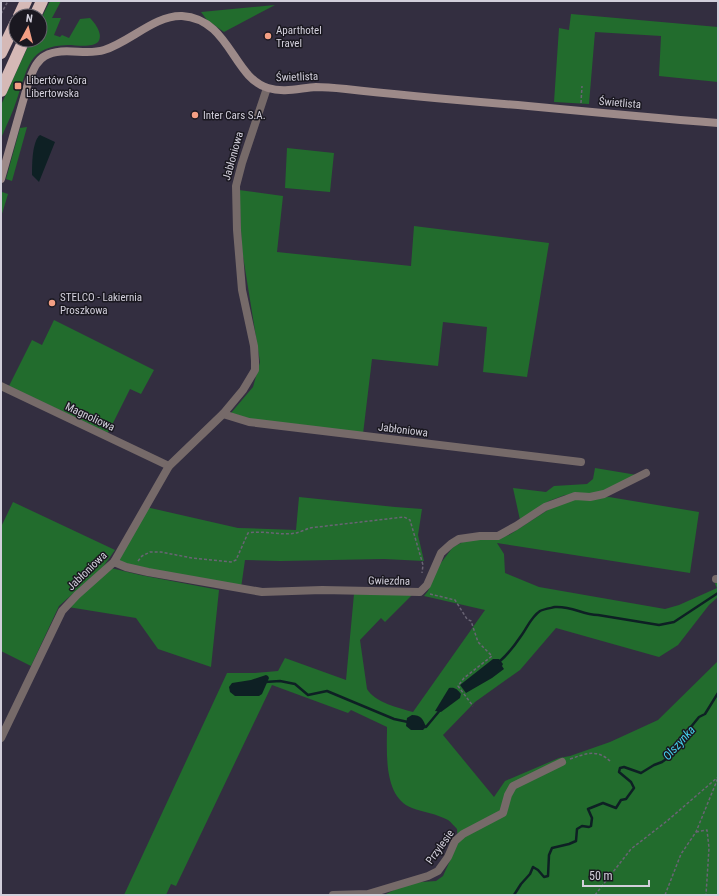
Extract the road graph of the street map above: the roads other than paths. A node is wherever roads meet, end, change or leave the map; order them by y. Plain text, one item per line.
1 (8, 39) edge
2 (20, 48) edge
3 (1, 53) edge
4 (267, 88) junction
5 (1, 91) edge
6 (718, 122) edge
7 (1, 179) edge
8 (1, 386) edge
9 (223, 414) junction
10 (581, 462) dead end
11 (169, 466) junction
12 (646, 473) dead end
13 (114, 562) junction
14 (1, 738) edge
15 (562, 762) road end
16 (333, 895) edge

1 - 3 highway
2 - 5 highway
4 - 6 street, Świetlista
4 - 7 street, Świetlista
4 - 9 street, Jabłoniowa
8 - 11 street, Magnoliowa
9 - 10 street, Jabłoniowa
9 - 11 street, Jabłoniowa
11 - 13 street, Jabłoniowa
12 - 13 street, Gwiezdna
13 - 14 street, Jabłoniowa
15 - 16 street, Przylesie

